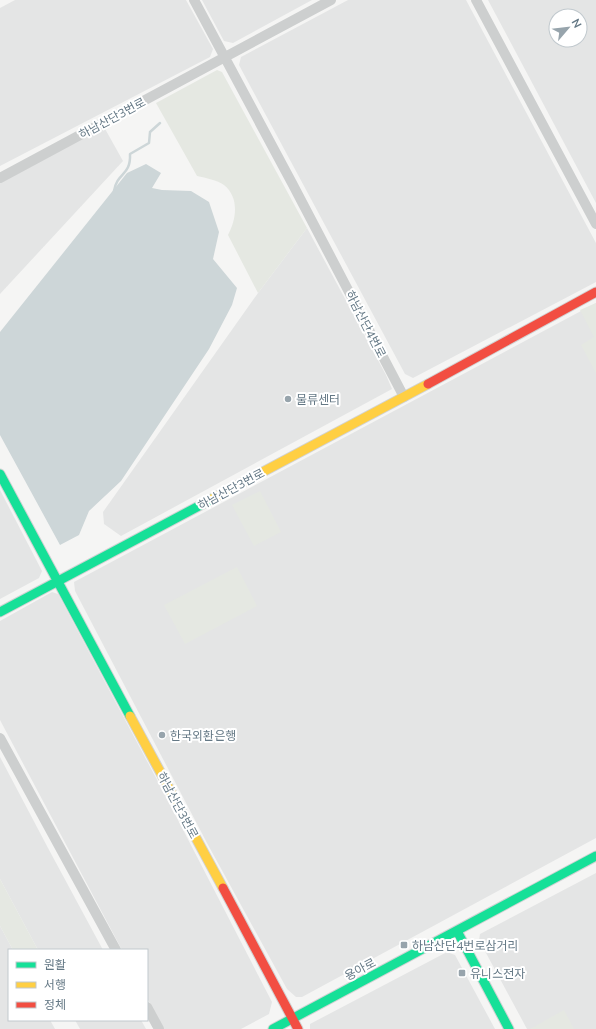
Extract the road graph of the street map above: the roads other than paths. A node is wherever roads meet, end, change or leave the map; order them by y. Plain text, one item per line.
1 (194, 0) edge
2 (331, 0) edge
3 (476, 0) edge
4 (224, 57) junction
5 (0, 178) edge
6 (596, 224) edge
7 (596, 292) edge
8 (404, 397) junction
9 (0, 474) edge
10 (59, 581) junction
11 (0, 612) edge
12 (0, 738) edge
13 (596, 856) edge
14 (457, 931) junction
15 (115, 949) edge
16 (148, 1009) edge
17 (293, 1018) junction
18 (159, 1029) edge
19 (273, 1029) edge
20 (298, 1029) edge
21 (509, 1029) edge

1 - 4 street, 하남산단4번로
2 - 4 street
3 - 6 street
4 - 5 street, 하남산단3번로
4 - 8 street, 하남산단4번로
7 - 8 street
8 - 10 street, 하남산단3번로
9 - 10 street, 하남산단3번로
10 - 11 street, 하남산단3번로
10 - 17 street, 하남산단3번로
12 - 15 street
13 - 14 street, 용아로
14 - 17 street, 용아로
14 - 21 street
16 - 18 street
17 - 19 street, 용아로
17 - 20 street, 하남산단3번로

